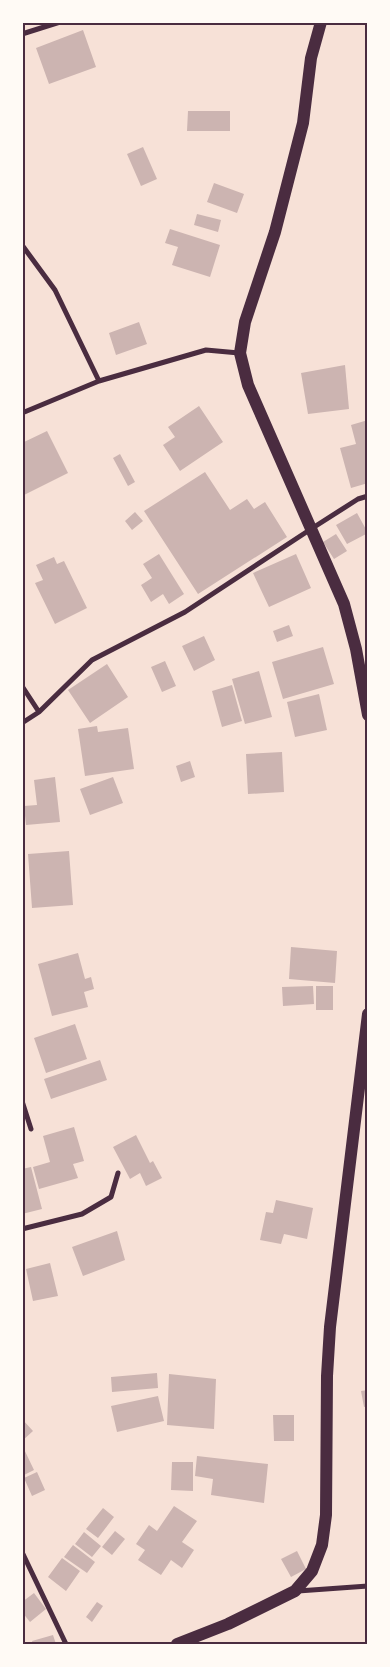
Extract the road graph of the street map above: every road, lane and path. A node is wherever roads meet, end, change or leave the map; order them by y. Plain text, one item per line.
1 (60, 22) edge
2 (322, 22) edge
3 (22, 34) edge
4 (22, 245) edge
5 (240, 353) junction
6 (99, 381) junction
7 (22, 413) edge
8 (368, 496) edge
9 (311, 529) junction
10 (22, 686) edge
11 (39, 712) junction
12 (368, 715) edge
13 (22, 723) edge
14 (368, 1014) edge
15 (22, 1101) edge
16 (31, 1129) dead end
17 (118, 1173) dead end
18 (22, 1229) edge
19 (22, 1552) edge
20 (368, 1586) edge
21 (295, 1591) junction
22 (66, 1644) edge
23 (177, 1644) edge

1 - 3 street
2 - 5 main road
4 - 6 street
5 - 6 street
5 - 9 main road
6 - 7 street
8 - 9 street
9 - 11 street
9 - 12 main road
10 - 11 street
11 - 13 street
14 - 21 main road
15 - 16 street
17 - 18 street
19 - 22 street
20 - 21 street
21 - 23 main road

